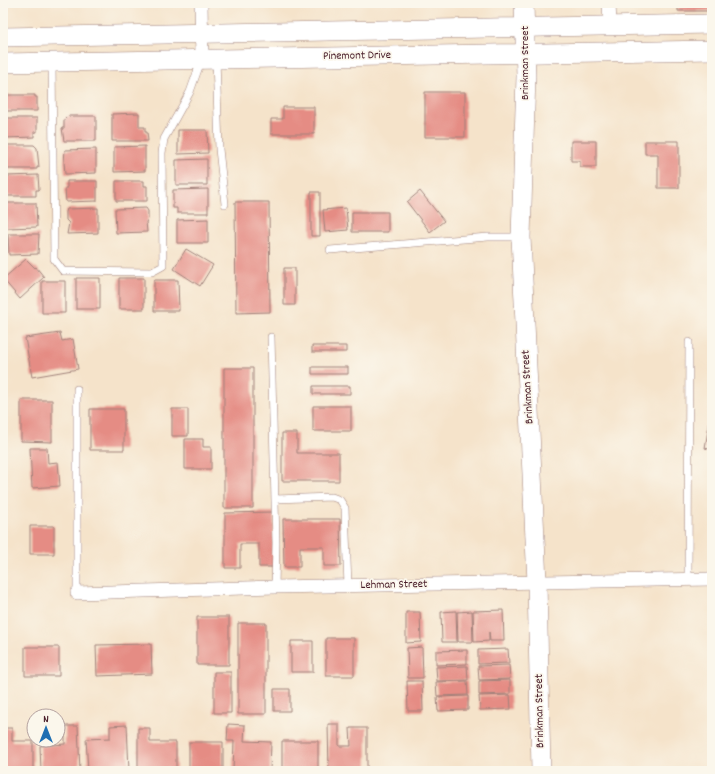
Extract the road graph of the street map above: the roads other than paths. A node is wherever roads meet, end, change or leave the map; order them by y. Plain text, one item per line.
1 (201, 3) edge
2 (524, 3) edge
3 (608, 3) edge
4 (712, 24) edge
5 (610, 25) junction
6 (525, 26) junction
7 (202, 32) junction
8 (3, 36) edge
9 (712, 50) edge
10 (526, 53) junction
11 (209, 59) junction
12 (52, 62) junction
13 (3, 63) edge
14 (224, 204) dead end
15 (521, 238) junction
16 (330, 250) dead end
17 (271, 337) dead end
18 (689, 342) dead end
19 (77, 389) dead end
20 (275, 499) junction
21 (688, 579) junction
22 (712, 579) edge
23 (537, 582) junction
24 (348, 586) junction
25 (275, 587) junction
26 (77, 593) joint
27 (542, 771) edge

1 - 7 street
2 - 6 main road, Brinkman Street
3 - 5 street
4 - 5 main road
5 - 6 main road
6 - 7 main road
6 - 10 main road, Brinkman Street
7 - 8 main road
7 - 11 street
9 - 10 main road, Pinemont Drive
10 - 11 main road, Pinemont Drive
10 - 15 main road, Brinkman Street
11 - 12 main road, Pinemont Drive
11 - 12 lane
11 - 14 lane
12 - 13 main road, Pinemont Drive
15 - 16 lane
15 - 23 main road, Brinkman Street
17 - 20 lane
18 - 21 lane
19 - 26 lane
20 - 24 lane
20 - 25 lane
21 - 22 street, Lehman Street
21 - 23 street, Lehman Street
23 - 24 street, Lehman Street
23 - 27 main road, Brinkman Street
24 - 25 street, Lehman Street
25 - 26 street, Lehman Street

